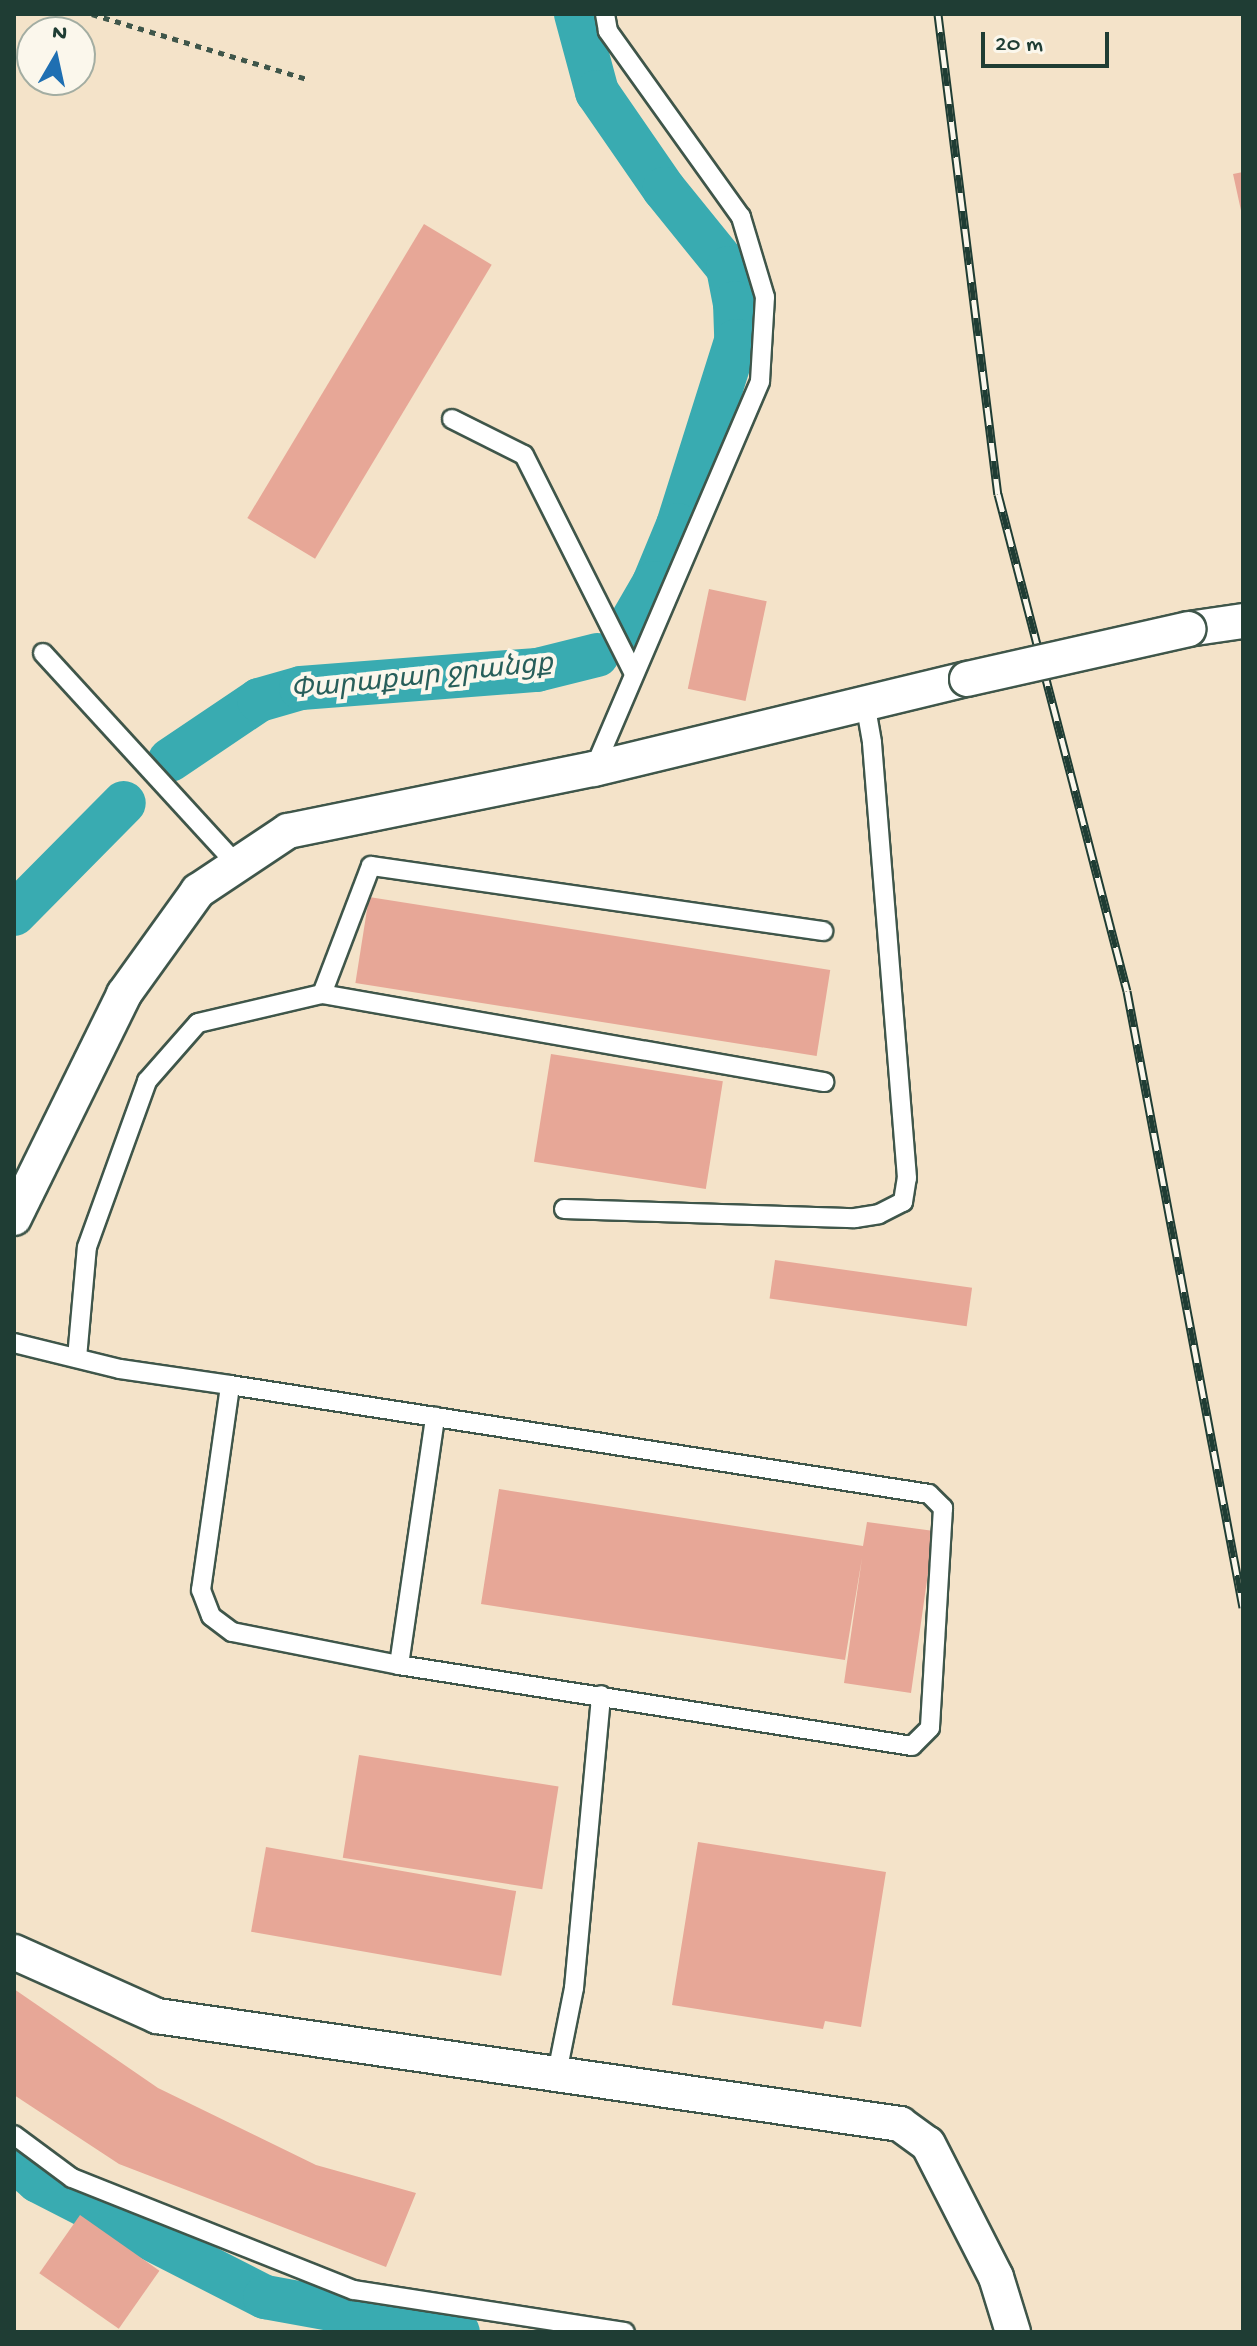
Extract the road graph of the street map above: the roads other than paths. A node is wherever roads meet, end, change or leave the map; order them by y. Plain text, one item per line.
1 (605, 14) edge
2 (452, 419) dead end
3 (1243, 621) edge
4 (43, 653) dead end
5 (634, 674) junction
6 (865, 704) junction
7 (594, 769) junction
8 (237, 865) junction
9 (823, 931) dead end
10 (322, 994) junction
11 (824, 1082) dead end
12 (564, 1209) dead end
13 (14, 1218) edge
14 (14, 1343) edge
15 (77, 1358) junction
16 (230, 1385) junction
17 (435, 1417) junction
18 (399, 1665) junction
19 (601, 1695) junction
20 (14, 1952) edge
21 (557, 2073) junction
22 (14, 2135) edge
23 (625, 2332) edge
24 (1013, 2332) edge

1 - 5 lane
2 - 5 lane
3 - 6 street, bridge
4 - 8 lane
5 - 7 lane
6 - 7 street
6 - 12 lane
7 - 8 street
8 - 13 street
9 - 10 lane
10 - 11 lane
10 - 15 lane
14 - 15 lane
15 - 16 lane
16 - 17 lane
16 - 18 lane
17 - 18 lane
17 - 19 lane
18 - 19 lane
19 - 21 lane
20 - 21 street
21 - 24 street
22 - 23 lane

